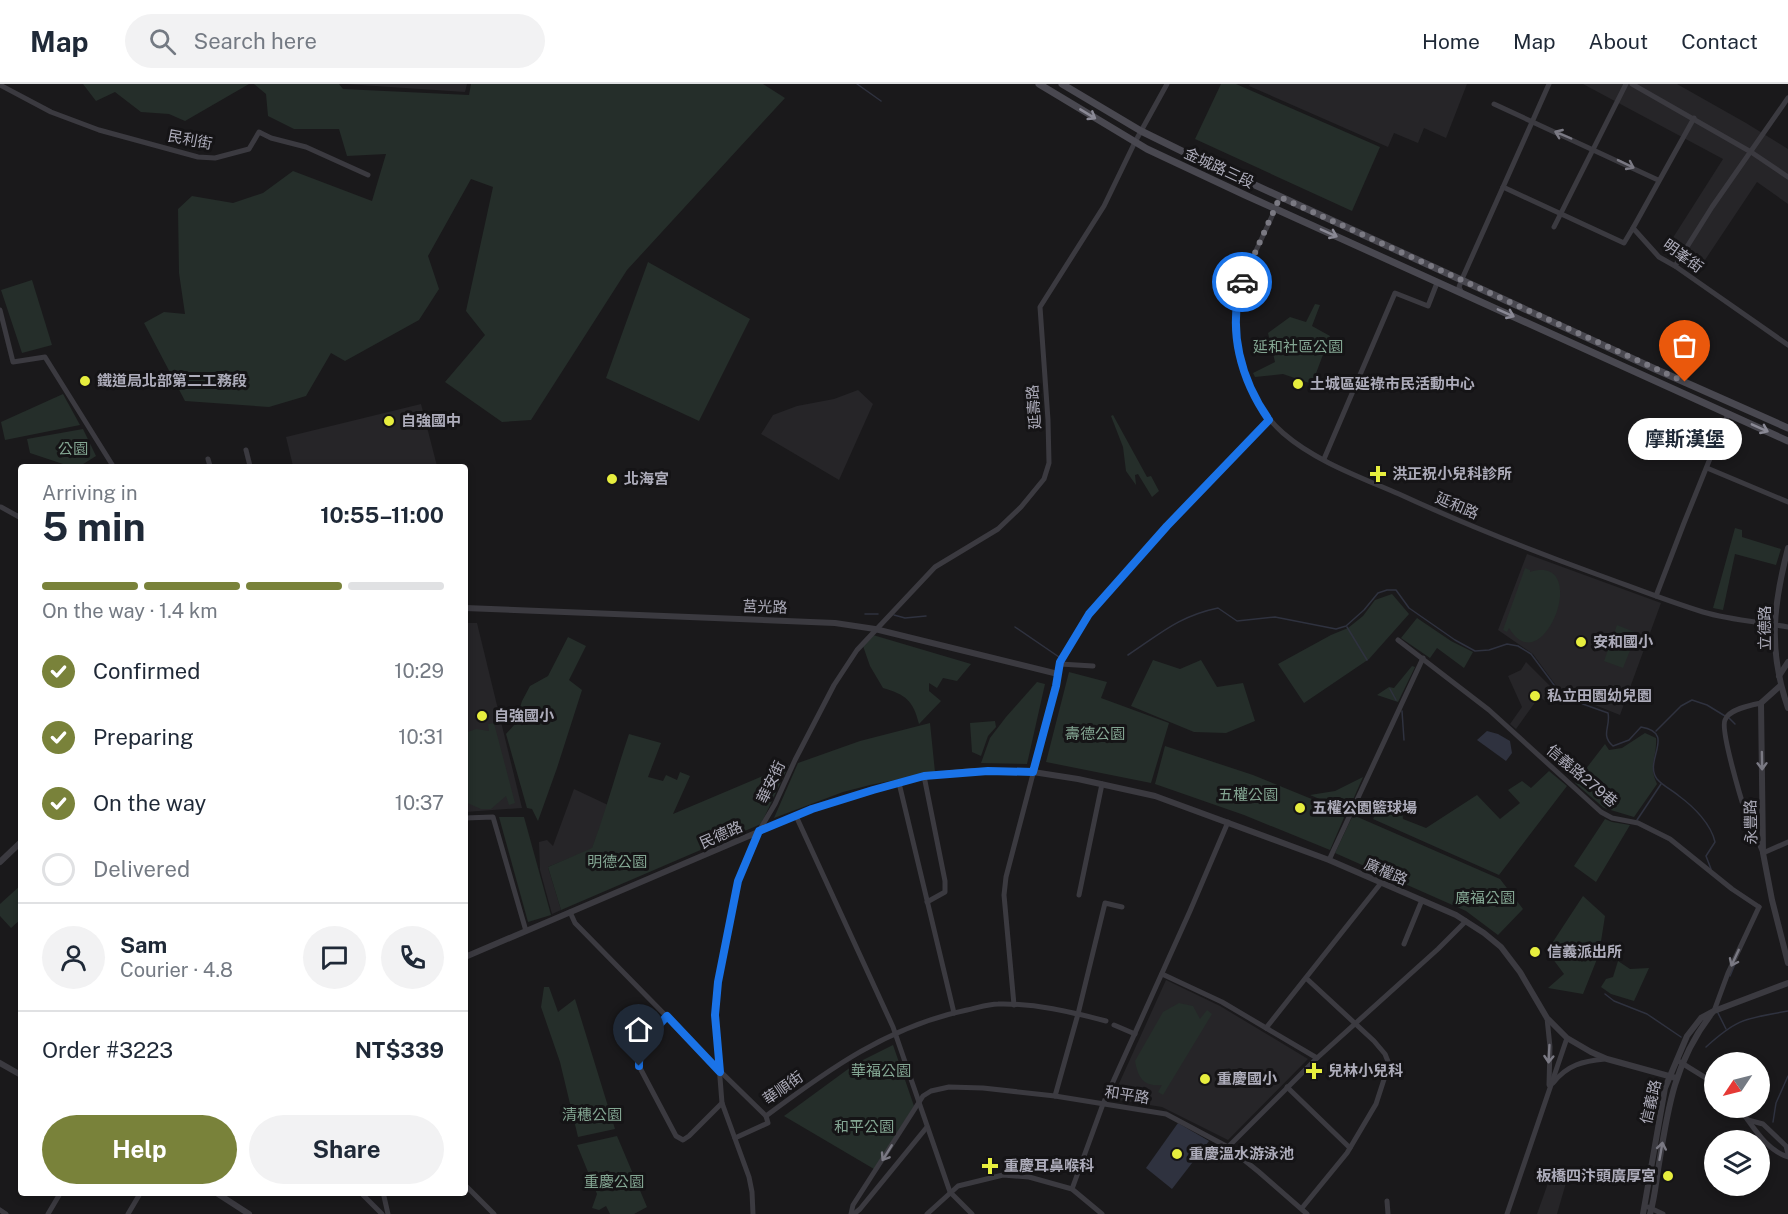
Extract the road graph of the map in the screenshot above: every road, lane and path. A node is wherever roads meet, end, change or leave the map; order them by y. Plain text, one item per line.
1 (1039, 84) edge
2 (1062, 84) edge
3 (1167, 84) edge
4 (1549, 84) edge
5 (1626, 84) edge
6 (1632, 84) edge
7 (0, 85) edge
8 (1788, 98) edge
9 (1494, 104) dead end
10 (1694, 118) junction
11 (1532, 122) junction
12 (1141, 131) junction
13 (1135, 142) junction
14 (1593, 149) junction
15 (1751, 152) junction
16 (368, 175) dead end
17 (1788, 177) edge
18 (1658, 180) junction
19 (1503, 187) junction
20 (1280, 197) junction
21 (1275, 209) junction
22 (1561, 213) junction
23 (1554, 227) dead end
24 (1633, 228) junction
25 (1675, 266) junction
26 (1462, 279) junction
27 (1437, 282) junction
28 (1462, 293) junction
29 (0, 310) edge
30 (1788, 345) edge
31 (1728, 414) junction
32 (1269, 420) junction
33 (1788, 428) edge
34 (1788, 441) edge
35 (246, 450) dead end
36 (208, 459) dead end
37 (1324, 459) junction
38 (112, 464) edge
39 (209, 464) edge
40 (250, 464) edge
41 (1707, 468) junction
42 (1788, 502) edge
43 (3, 507) edge
44 (18, 516) edge
45 (1788, 548) edge
46 (1656, 596) junction
47 (468, 608) edge
48 (1773, 624) junction
49 (1788, 627) edge
50 (875, 629) junction
51 (1398, 640) dead end
52 (1423, 658) junction
53 (1788, 662) edge
54 (1060, 664) junction
55 (1093, 666) dead end
56 (1058, 674) junction
57 (1779, 676) junction
58 (1780, 686) junction
59 (1761, 703) junction
60 (1788, 708) edge
61 (1033, 772) junction
62 (924, 776) junction
63 (899, 783) junction
64 (1102, 784) junction
65 (796, 816) junction
66 (468, 818) edge
67 (1228, 822) junction
68 (759, 831) junction
69 (1788, 842) edge
70 (18, 845) edge
71 (1763, 853) junction
72 (1329, 860) junction
73 (0, 862) edge
74 (1381, 883) junction
75 (1079, 895) dead end
76 (1422, 900) junction
77 (1772, 900) junction
78 (927, 902) junction
79 (1122, 907) dead end
80 (1759, 907) junction
81 (570, 912) junction
82 (1466, 921) junction
83 (526, 931) junction
84 (1404, 944) dead end
85 (468, 956) edge
86 (1788, 963) edge
87 (1162, 974) junction
88 (1306, 978) junction
89 (1788, 983) edge
90 (1014, 1005) junction
91 (1714, 1011) junction
92 (954, 1013) junction
93 (1078, 1014) junction
94 (667, 1016) junction
95 (1547, 1018) junction
96 (1106, 1021) dead end
97 (1356, 1023) junction
98 (1114, 1025) dead end
99 (1266, 1028) junction
100 (895, 1032) junction
101 (1135, 1034) junction
102 (1567, 1038) junction
103 (1317, 1058) junction
104 (1607, 1059) junction
105 (1680, 1061) junction
106 (0, 1063) edge
107 (720, 1072) junction
108 (18, 1073) edge
109 (1704, 1076) edge
110 (1672, 1077) junction
111 (1287, 1087) junction
112 (1549, 1089) junction
113 (1055, 1096) junction
114 (722, 1103) junction
115 (918, 1103) junction
116 (1103, 1104) junction
117 (766, 1116) junction
118 (1748, 1120) joint
119 (927, 1127) junction
120 (735, 1138) junction
121 (1228, 1147) junction
122 (1350, 1148) junction
123 (1788, 1155) edge
124 (468, 1188) edge
125 (1072, 1189) junction
126 (950, 1192) junction
127 (59, 1196) edge
128 (139, 1196) edge
129 (223, 1196) edge
130 (364, 1196) edge
131 (385, 1196) edge
132 (1388, 1201) dead end
133 (1302, 1209) junction
134 (0, 1210) edge
135 (1649, 1210) edge
136 (6, 1214) edge
137 (48, 1214) edge
138 (128, 1214) edge
139 (249, 1214) edge
140 (382, 1214) edge
141 (388, 1214) edge
142 (494, 1214) edge
143 (753, 1214) edge
144 (852, 1214) edge
145 (927, 1214) edge
146 (972, 1214) edge
147 (1102, 1214) edge
148 (1307, 1214) edge
149 (1388, 1214) edge
150 (1507, 1214) edge
151 (1643, 1214) edge
152 (1663, 1214) edge

1 -> 13 main road, 金城路三段
2 - 12 main road, 金城路三段
3 - 12 street, 延壽路
4 - 11 street
5 - 14 street
6 - 10 street
7 - 16 street, 民利街
8 - 15 street
9 - 11 street
10 - 15 street
10 - 18 street
14 -> 11 street
11 - 19 street
12 - 13 street, 延壽路
12 - 20 main road, 金城路三段
13 - 21 main road, 金城路三段
13 - 50 street, 延壽路
14 -> 18 street
14 - 22 street
15 - 17 street
15 - 25 street
18 - 24 street
19 - 22 street
19 - 26 street
20 - 21 street, 延和路
20 - 26 main road, 金城路三段
21 -> 27 main road, 金城路三段
21 - 32 street, 延和路
22 - 23 street
22 - 24 street
24 - 25 street, 明峯街
25 - 30 street, 明峯街
26 - 28 street
26 - 33 main road, 金城路三段
27 - 28 main road, 金城路三段
27 - 37 street
28 -> 31 main road, 金城路三段
29 - 38 street
31 -> 34 main road, 金城路三段
31 - 41 street
32 - 37 street, 延和路
32 - 54 street
35 - 40 street
36 - 39 street
37 - 46 street, 延和路
41 - 42 street
41 - 46 street
43 - 44 street
45 - 48 street, 立德路
46 - 48 street, 延和路
47 - 50 street, 莒光路
48 - 49 street, 延和路
48 - 57 street, 立德路
50 - 56 street, 莒光路
50 - 68 street, 華安街
51 - 52 street, 信義路279巷
52 - 72 street
52 - 80 street, 信義路279巷
53 - 57 street
54 - 55 street
54 - 56 street
56 - 61 street
57 - 58 street, 立德路
58 - 59 street
58 - 60 street, 立德路
59 -> 71 street, 永豐路
59 - 71 street
61 - 62 street, 民德路
61 - 64 street, 廣權路
61 - 90 street
62 - 63 street, 民德路
62 - 78 street
63 - 65 street, 民德路
63 - 78 street
64 - 67 street, 廣權路
64 - 75 street
65 - 68 street, 民德路
65 - 100 street
66 - 83 street
67 - 72 street, 廣權路
67 - 87 street
68 - 81 street, 民德路
68 - 107 street, 華安街
69 - 71 street
70 - 73 street
71 - 77 street, 永豐路
72 - 74 street, 廣權路
74 - 76 street, 廣權路
74 - 88 street
76 - 82 street, 廣權路
76 - 84 street
77 - 80 street
77 - 86 street, 永豐路
78 - 92 street
79 - 93 street
80 -> 91 street
81 - 83 street, 民德路
81 - 94 street, 華順街
82 - 95 street, 廣權路
82 - 97 street
83 - 85 street, 民德路
87 - 99 street
87 - 101 street
88 - 97 street
88 - 99 street
89 - 91 street
90 - 92 street, 華順街
90 - 93 street, 華順街
91 - 105 street, 信義路
92 - 100 street, 華順街
93 - 96 street, 華順街
93 - 113 street
94 - 107 street, 華順街
94 - 114 street
95 - 102 street, 廣權路
95 -> 112 street
97 - 103 street
97 - 122 street
98 - 101 street
99 - 103 street
100 - 115 street
100 - 117 street, 華順街
101 - 116 street
102 - 104 street, 廣權路
102 - 112 street
103 - 111 street
104 - 110 street, 廣權路
104 - 112 street
105 - 109 street
105 - 110 street, 信義路
106 - 108 street
107 - 114 street, 華安街
107 - 117 street, 華順街
110 - 135 street, 信義路
111 - 121 street
111 - 122 street
112 - 150 street
113 - 115 street, 和平路
113 - 116 street, 和平路
114 - 120 street, 華安街
115 - 119 street
115 -> 144 street
116 - 121 street, 和平路
116 - 125 street
117 - 120 street
118 - 123 street
118 - 123 street
119 - 126 street
119 - 144 street
120 - 143 street, 華安街
121 - 133 street, 和平路
122 - 133 street
124 - 142 street
125 - 126 street
125 - 147 street
126 - 145 street
126 - 146 street
127 - 137 street
128 - 138 street
129 - 139 street
130 - 140 street
131 - 141 street
132 - 149 street
133 - 148 street, 和平路
134 - 136 street
135 - 151 street, 信義路
135 - 152 street

